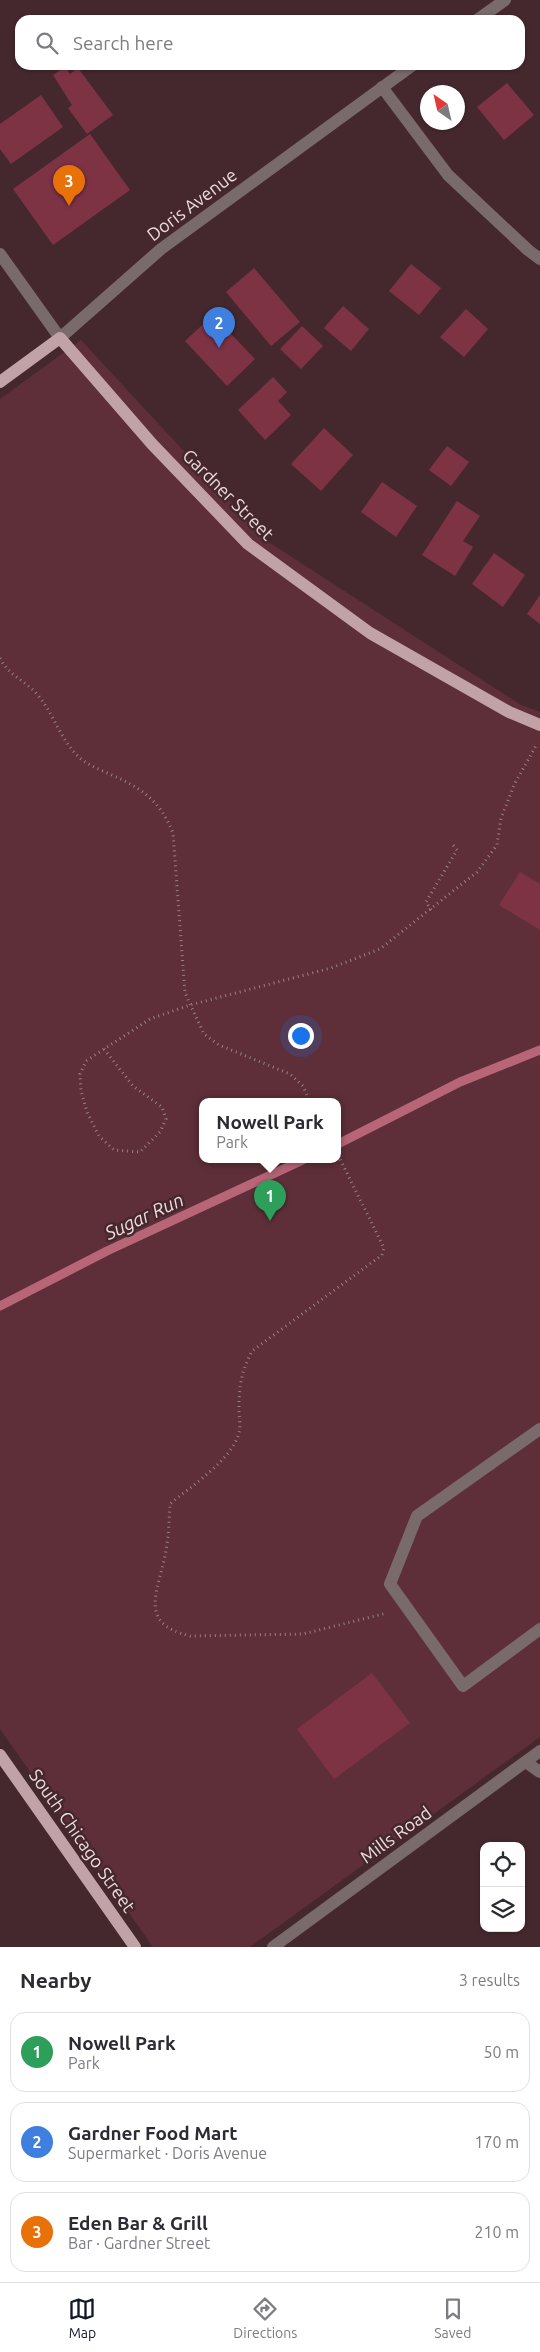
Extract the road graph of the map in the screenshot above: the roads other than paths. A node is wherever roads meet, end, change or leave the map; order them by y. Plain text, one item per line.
1 (506, 0) edge
2 (484, 15) edge
3 (406, 70) edge
4 (382, 87) junction
5 (0, 254) edge
6 (540, 259) edge
7 (60, 338) junction
8 (0, 382) edge
9 (540, 725) edge
10 (540, 1429) edge
11 (540, 1629) edge
12 (540, 1751) edge
13 (0, 1755) edge
14 (526, 1762) junction
15 (540, 1772) edge
16 (134, 1947) edge
17 (273, 1947) edge

1 - 2 street
3 - 4 street, Doris Avenue
4 - 6 street
4 - 7 street, Doris Avenue
5 - 7 street, Gardner Street
7 - 8 main road, Doris Avenue
7 - 9 main road, Gardner Street
10 - 11 street
12 - 14 street, Mills Road
13 - 16 main road, South Chicago Street
14 - 15 street
14 - 17 street, Mills Road

